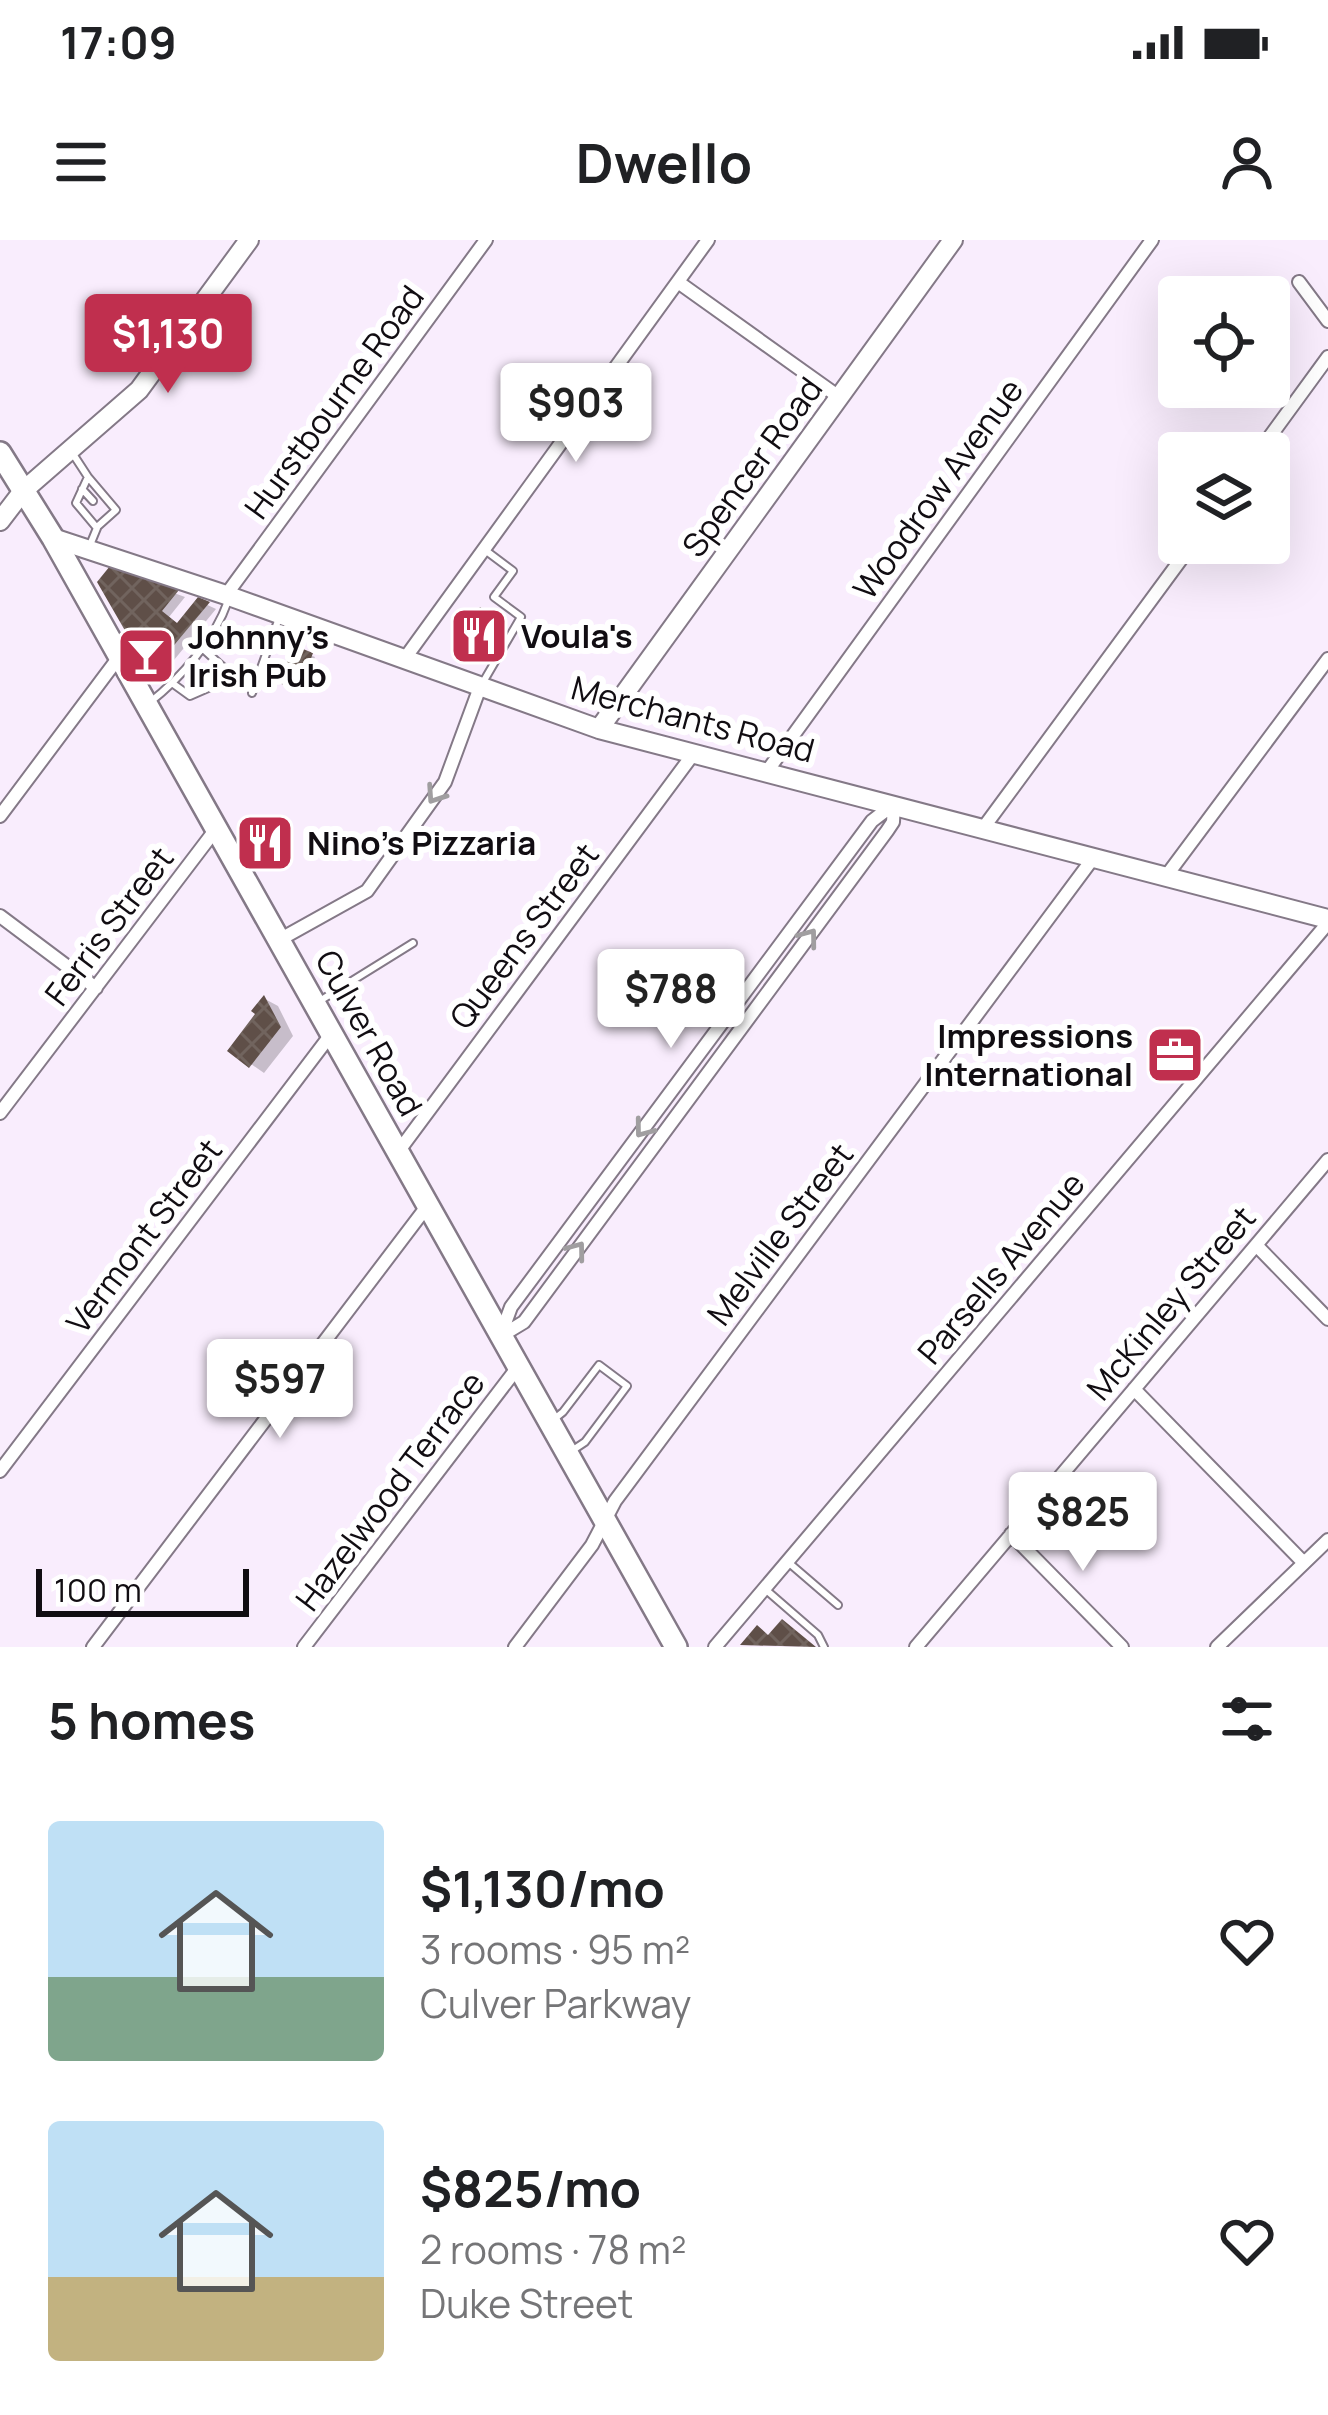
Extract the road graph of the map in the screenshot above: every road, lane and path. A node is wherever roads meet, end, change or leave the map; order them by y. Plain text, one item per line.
1 (249, 240) edge
2 (486, 240) edge
3 (708, 240) edge
4 (953, 240) edge
5 (1153, 240) edge
6 (677, 282) junction
7 (1299, 283) dead end
8 (1328, 321) edge
9 (1328, 357) edge
10 (839, 397) junction
11 (1273, 432) edge
12 (71, 452) junction
13 (0, 453) edge
14 (88, 477) junction
15 (82, 489) junction
16 (22, 491) junction
17 (93, 501) dead end
18 (0, 521) edge
19 (97, 527) junction
20 (53, 538) junction
21 (88, 550) junction
22 (485, 550) junction
23 (1178, 564) edge
24 (228, 596) junction
25 (280, 615) junction
26 (201, 647) junction
27 (119, 657) junction
28 (1328, 659) edge
29 (404, 661) junction
30 (172, 683) junction
31 (480, 688) junction
32 (252, 693) dead end
33 (147, 705) junction
34 (599, 729) junction
35 (694, 753) junction
36 (768, 770) junction
37 (894, 804) junction
38 (0, 816) edge
39 (984, 827) junction
40 (216, 829) junction
41 (1094, 856) junction
42 (1166, 875) junction
43 (0, 916) edge
44 (1328, 921) edge
45 (279, 940) junction
46 (413, 943) dead end
47 (96, 988) junction
48 (315, 1004) junction
49 (332, 1034) junction
50 (706, 1044) junction
51 (722, 1055) junction
52 (0, 1113) edge
53 (398, 1152) junction
54 (1328, 1160) edge
55 (428, 1205) junction
56 (1256, 1245) junction
57 (1328, 1319) edge
58 (501, 1336) junction
59 (518, 1367) junction
60 (1134, 1389) junction
61 (550, 1422) junction
62 (568, 1454) junction
63 (0, 1472) edge
64 (607, 1523) junction
65 (1011, 1534) junction
66 (1328, 1540) edge
67 (788, 1562) junction
68 (1304, 1563) junction
69 (765, 1589) junction
70 (838, 1606) dead end
71 (93, 1647) edge
72 (304, 1647) edge
73 (514, 1647) edge
74 (676, 1647) edge
75 (716, 1647) edge
76 (824, 1647) edge
77 (916, 1647) edge
78 (1122, 1647) edge
79 (1217, 1647) edge

1 - 12 street
2 - 24 street, Hurstbourne Road
3 - 6 street
4 - 10 street, Spencer Road
5 - 36 street, Woodrow Avenue
6 - 10 street
6 - 22 street
7 - 8 street
9 - 11 street
10 - 34 street, Spencer Road
12 - 14 lane
12 - 16 street
13 - 16 main road, Culver Road
14 - 15 lane
14 - 19 lane
15 - 17 lane
15 - 19 lane
16 - 18 street
16 - 20 main road, Culver Road
19 - 21 lane
20 - 21 street, Merchants Road
20 - 27 main road, Culver Road
21 - 24 street, Merchants Road
22 - 29 street
22 - 31 lane
23 - 39 street
24 - 25 street, Merchants Road
24 - 26 lane
25 - 29 street, Merchants Road
25 - 32 lane
26 - 30 lane
26 - 30 lane
27 - 33 main road, Culver Road
27 - 38 street
28 - 42 street
29 - 31 street, Merchants Road
30 - 33 lane
31 - 34 street, Merchants Road
31 -> 45 street
33 - 40 main road, Culver Road
34 - 35 street, Merchants Road
35 - 36 street, Merchants Road
35 - 53 street, Queens Street
36 - 37 street, Merchants Road
37 - 39 street, Merchants Road
37 - 50 street, Hazelwood Terrace
51 -> 37 street, Hazelwood Terrace
39 - 41 street, Merchants Road
40 - 45 main road, Culver Road
40 - 47 street, Ferris Street
41 - 42 street, Merchants Road
41 - 64 street, Melville Street
42 - 44 street, Merchants Road
43 - 47 street
44 - 67 street, Parsells Avenue
45 - 48 main road, Culver Road
46 - 48 lane
47 - 52 street, Ferris Street
48 - 49 main road, Culver Road
49 - 53 main road, Culver Road
49 - 63 street, Vermont Street
50 - 51 lane
50 -> 58 street, Hazelwood Terrace
58 -> 51 street, Hazelwood Terrace
53 - 55 main road, Culver Road
54 - 56 street, McKinley Street
55 - 58 main road, Culver Road
55 - 71 street
56 - 57 street
56 - 60 street, McKinley Street
58 - 59 main road, Culver Road
59 - 61 main road, Culver Road
59 - 72 street, Hazelwood Terrace
60 - 65 street, McKinley Street
60 - 68 street
61 - 62 main road, Culver Road
61 - 62 lane
62 - 64 main road, Culver Road
64 - 73 street, Melville Street
64 - 74 main road, Culver Road
65 - 77 street, McKinley Street
65 - 78 street
66 - 68 street
67 - 69 street, Parsells Avenue
67 - 70 lane
68 - 79 street
69 - 75 street, Parsells Avenue
69 - 76 lane

